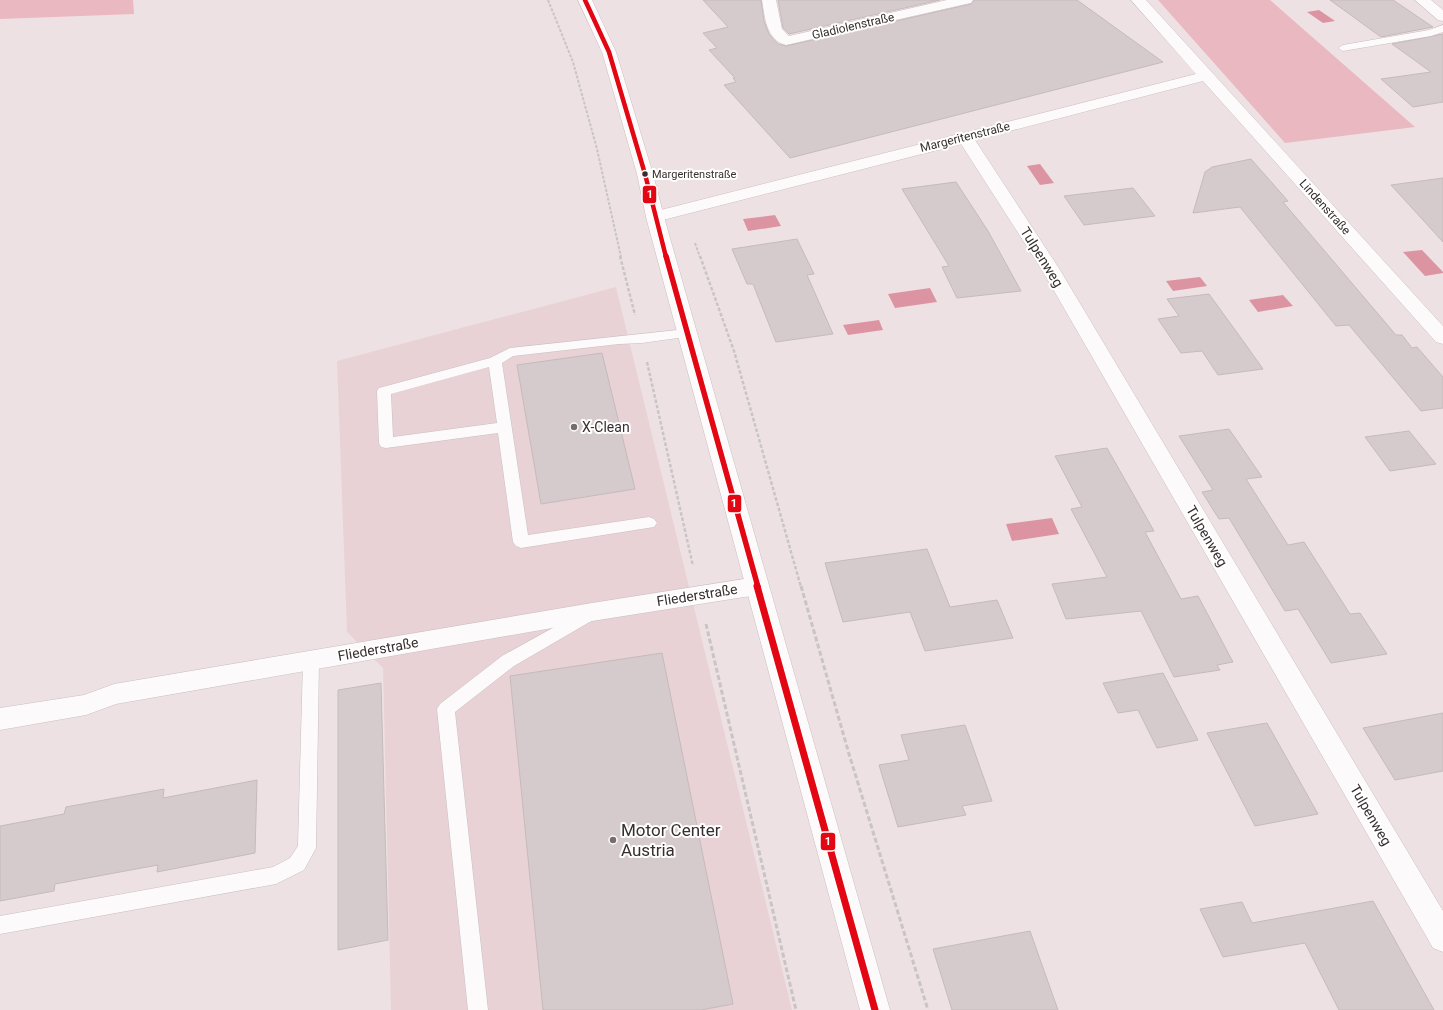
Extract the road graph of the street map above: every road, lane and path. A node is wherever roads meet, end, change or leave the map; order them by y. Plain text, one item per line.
1 (548, 0) edge
2 (586, 0) edge
3 (769, 0) edge
4 (966, 0) edge
5 (1138, 0) edge
6 (1422, 0) edge
7 (1443, 17) edge
8 (1443, 28) edge
9 (1343, 48) dead end
10 (1206, 76) junction
11 (965, 137) junction
12 (688, 208) junction
13 (655, 217) junction
14 (687, 333) junction
15 (1443, 338) edge
16 (642, 340) junction
17 (495, 361) junction
18 (505, 427) junction
19 (649, 523) dead end
20 (758, 586) junction
21 (699, 596) junction
22 (592, 612) junction
23 (311, 661) junction
24 (0, 719) edge
25 (0, 925) edge
26 (1443, 938) edge
27 (478, 1010) edge
28 (796, 1010) edge
29 (874, 1010) edge
30 (928, 1010) edge

1 - 16 path
2 - 13 street
3 - 4 street, Gladiolenstraße
5 - 10 street, Lindenstraße
6 - 7 street
8 - 9 lane
10 - 11 street, Margeritenstraße
10 - 15 street, Lindenstraße
11 - 12 street, Margeritenstraße
11 - 26 street, Tulpenweg
12 - 13 street, Margeritenstraße
12 - 30 path
13 - 14 street
14 - 16 lane
14 - 20 street
16 - 17 lane
16 - 21 path
17 - 18 lane
17 - 18 lane
18 - 19 lane
20 - 21 street, Fliederstraße
20 - 29 street
21 - 22 street, Fliederstraße
21 - 28 path
22 - 23 street, Fliederstraße
22 - 27 lane
23 - 24 street, Fliederstraße
23 - 25 lane

